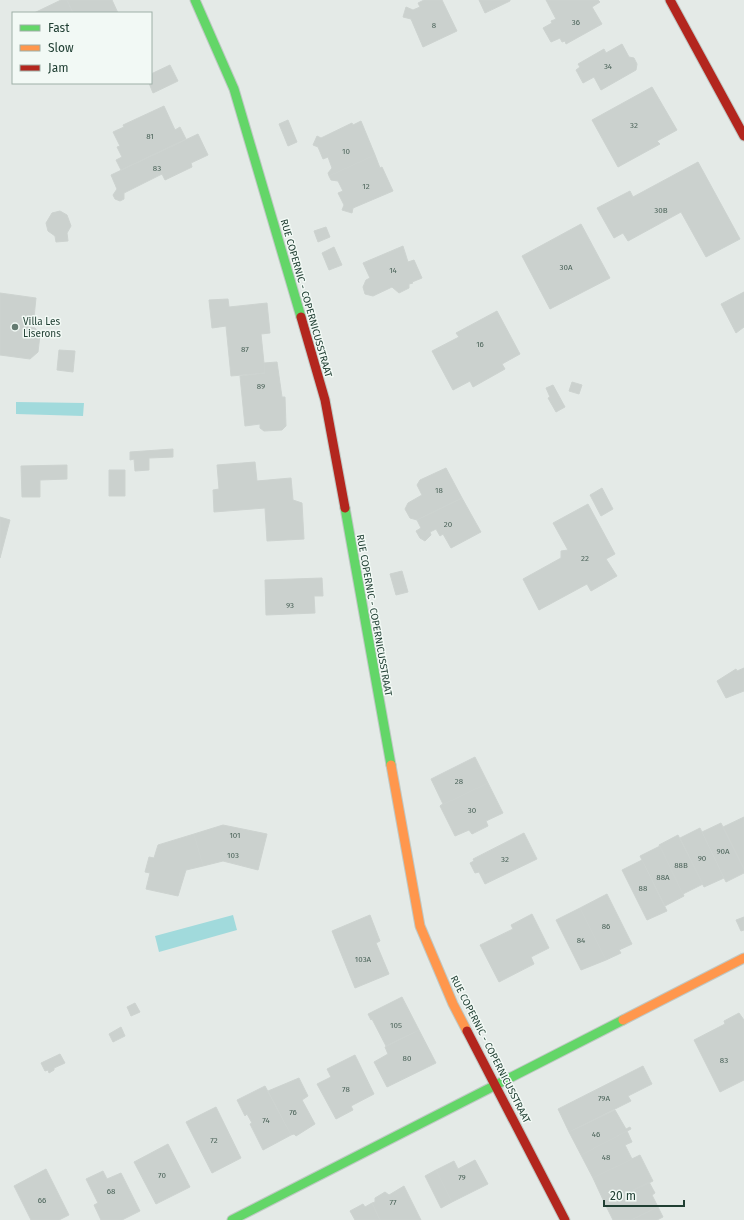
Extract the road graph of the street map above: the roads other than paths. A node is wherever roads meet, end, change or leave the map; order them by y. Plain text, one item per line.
1 (195, 0) edge
2 (670, 0) edge
3 (744, 136) edge
4 (744, 958) edge
5 (496, 1084) junction
6 (232, 1220) edge
7 (565, 1220) edge

1 - 5 street, RUE COPERNIC - COPERNICUSSTRAAT
2 - 3 street
4 - 5 street
5 - 6 street
5 - 7 street, RUE COPERNIC - COPERNICUSSTRAAT

